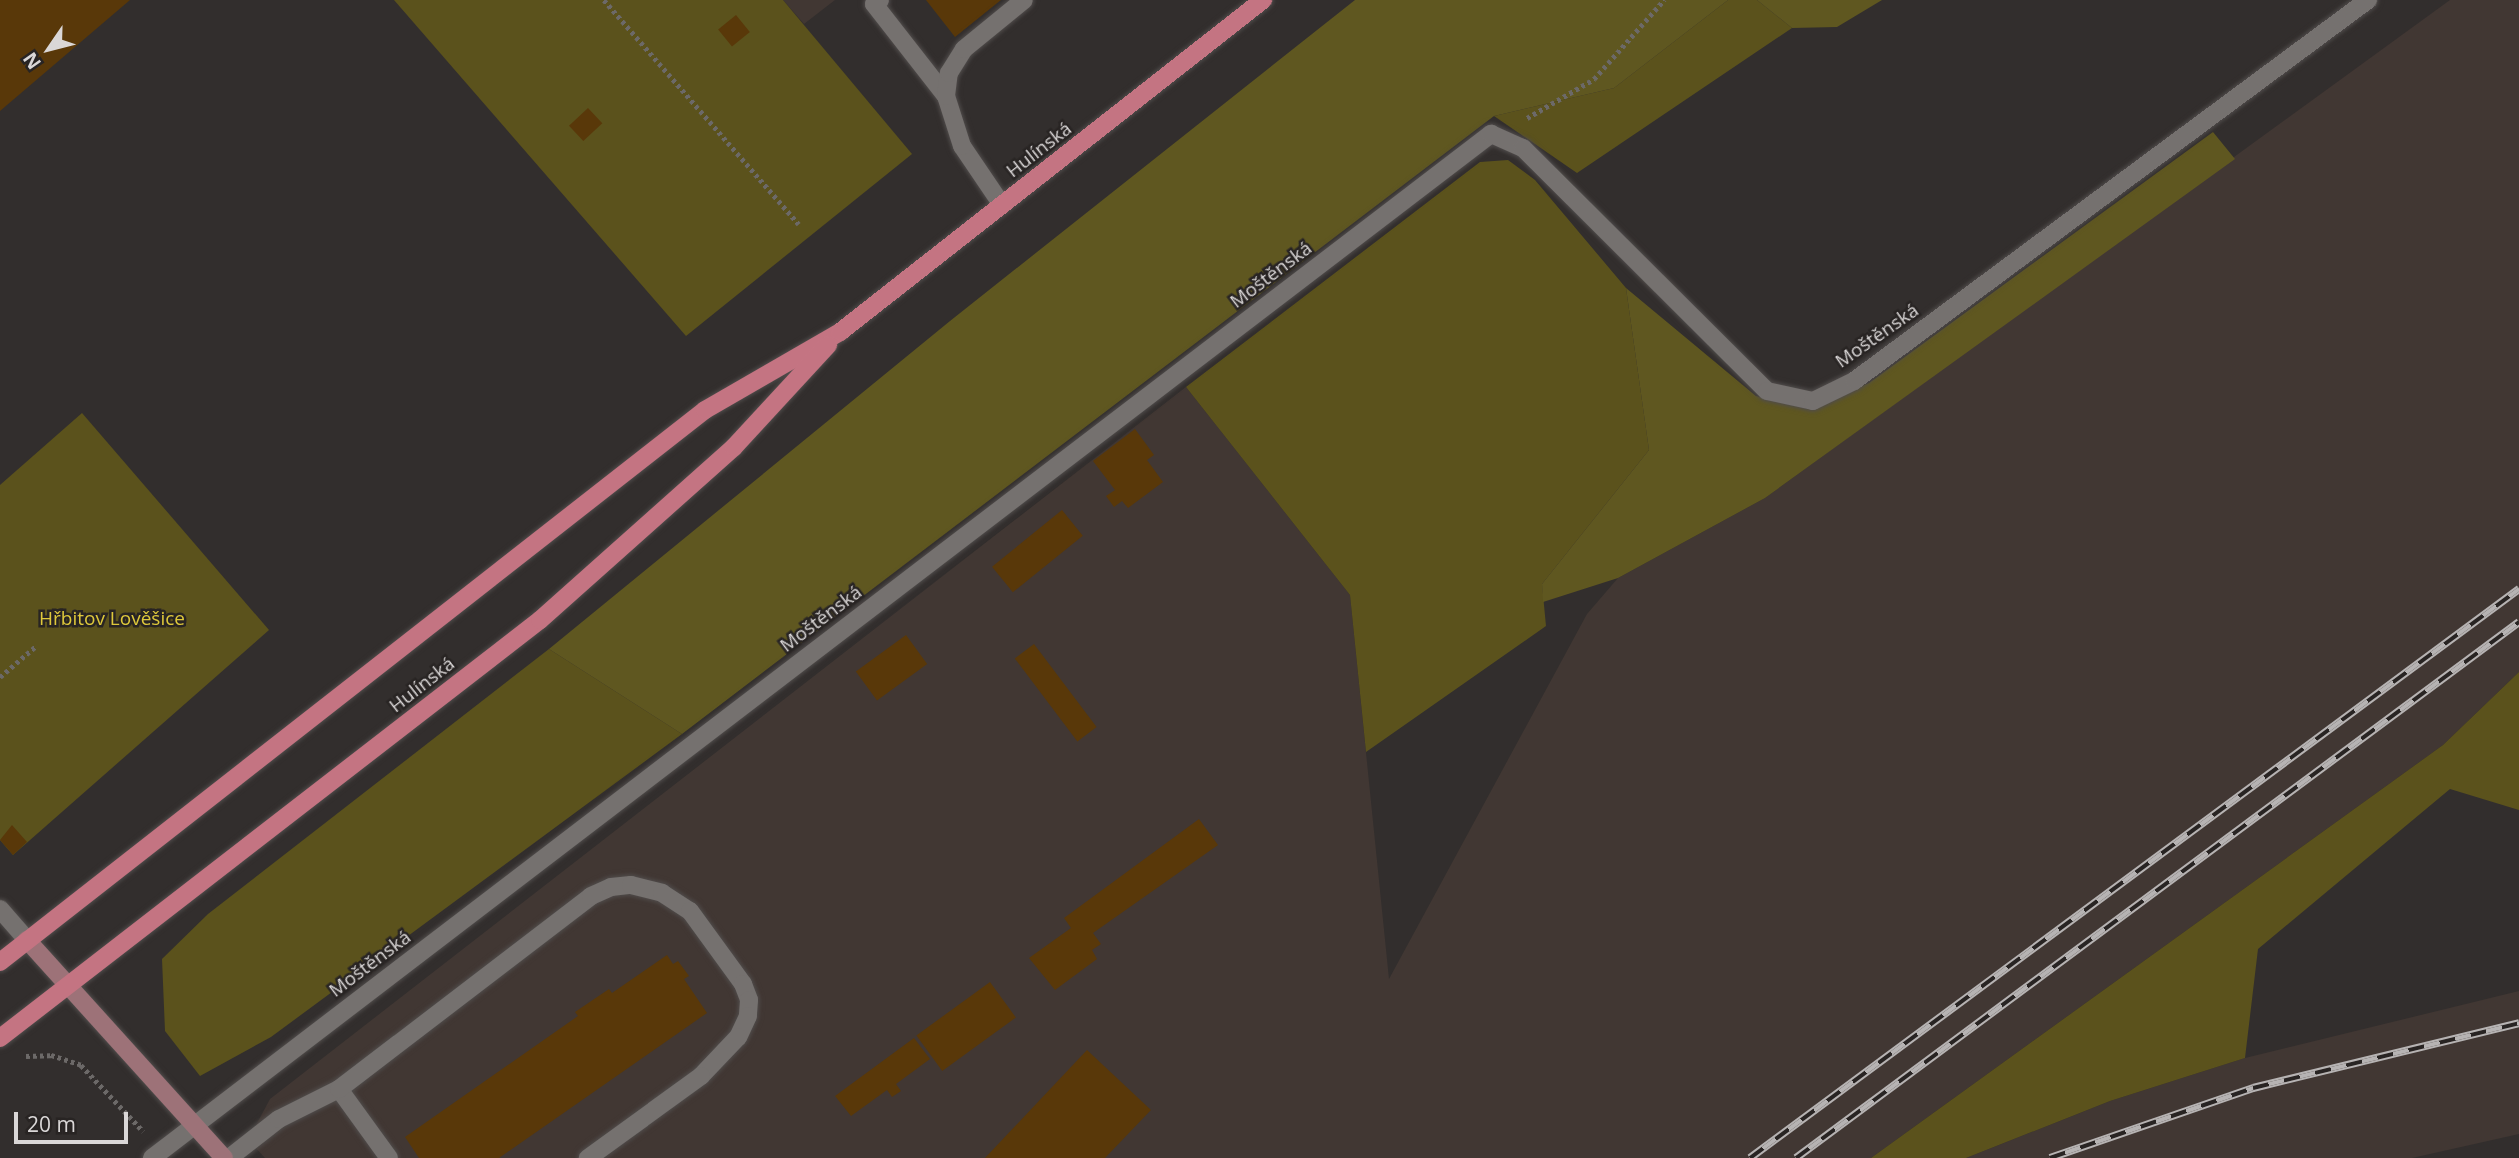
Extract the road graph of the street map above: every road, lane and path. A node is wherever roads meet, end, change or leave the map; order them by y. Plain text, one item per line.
1 (604, 0) edge
2 (1024, 0) edge
3 (1263, 0) edge
4 (1664, 0) edge
5 (2368, 0) edge
6 (875, 1) edge
7 (946, 96) junction
8 (1491, 134) junction
9 (1002, 205) junction
10 (799, 224) dead end
11 (840, 332) junction
12 (36, 646) dead end
13 (0, 677) edge
14 (0, 909) edge
15 (27, 940) junction
16 (0, 962) edge
17 (68, 986) junction
18 (0, 1038) edge
19 (21, 1056) dead end
20 (339, 1089) junction
21 (193, 1125) junction
22 (167, 1146) junction
23 (152, 1158) edge
24 (224, 1158) edge
25 (229, 1158) edge
26 (389, 1158) edge
27 (588, 1158) edge

1 - 10 path
2 - 7 street
3 - 9 main road, Hulínská
4 - 8 path
5 - 8 street, Moštěnská
6 - 7 street
7 - 9 street
8 - 21 street, Moštěnská
9 - 11 main road, Hulínská
11 - 15 main road, Hulínská
11 - 17 main road, Hulínská
12 - 13 path
14 - 15 street
15 - 16 main road, Hulínská
15 - 17 street
17 - 18 main road, Hulínská
17 - 21 street
19 - 22 path
20 - 25 street
20 - 26 street
20 - 27 street
21 - 22 street, Moštěnská
21 - 24 street
22 - 23 street, Moštěnská

